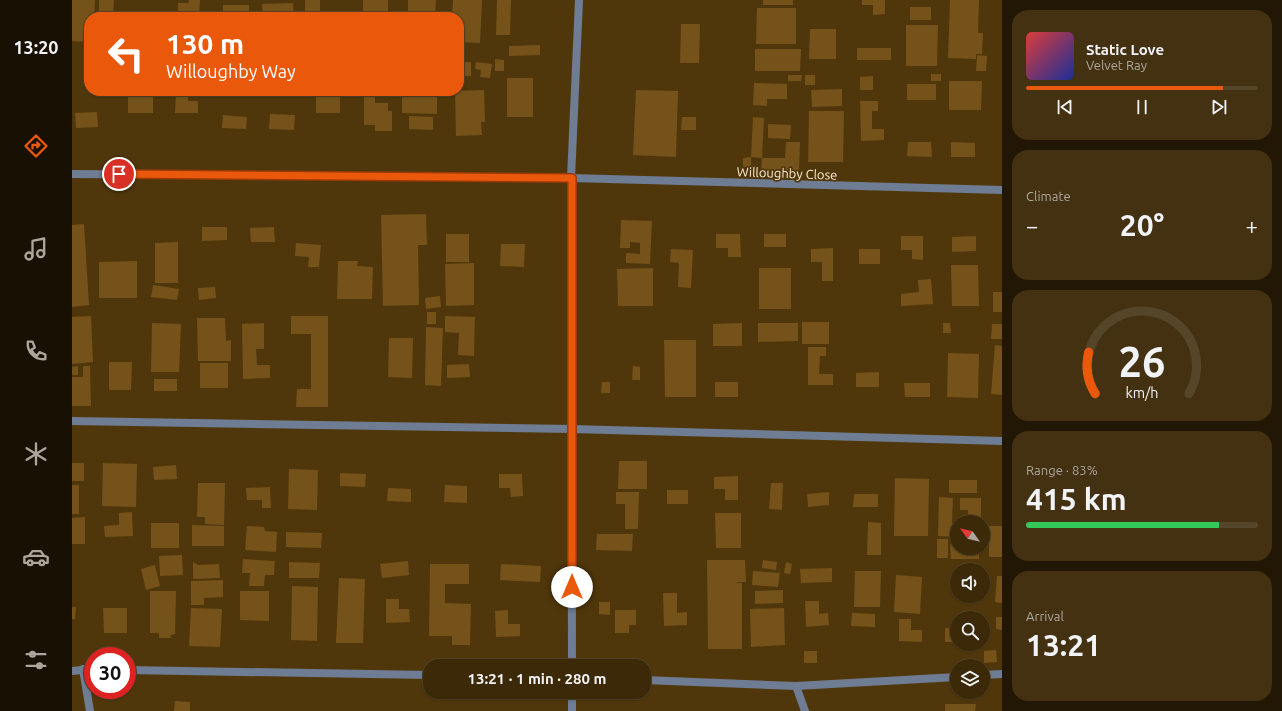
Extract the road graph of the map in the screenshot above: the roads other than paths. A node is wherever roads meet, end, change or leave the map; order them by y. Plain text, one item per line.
1 (579, 0) edge
2 (72, 174) edge
3 (572, 178) junction
4 (1002, 190) edge
5 (72, 422) edge
6 (572, 429) junction
7 (1002, 441) edge
8 (572, 659) edge
9 (83, 669) joint
10 (72, 670) edge
11 (136, 670) edge
12 (1002, 674) edge
13 (423, 675) edge
14 (990, 675) edge
15 (950, 677) edge
16 (651, 680) edge
17 (796, 686) junction
18 (572, 699) edge
19 (90, 711) edge
20 (572, 711) edge
21 (805, 711) edge

1 - 3 street
2 - 3 street, Willoughby Close
3 - 4 street, Willoughby Close
3 - 6 street
5 - 6 street
6 - 7 street
6 - 8 street
9 - 10 street
9 - 19 street
11 - 13 street
12 - 14 street
15 - 17 street
16 - 17 street
17 - 21 street
18 - 20 street

